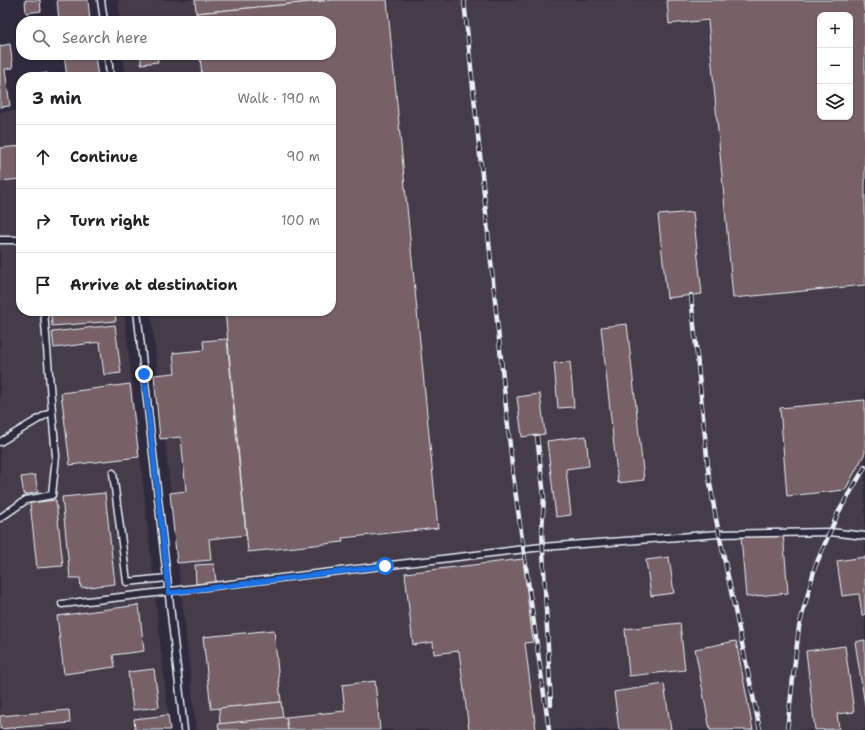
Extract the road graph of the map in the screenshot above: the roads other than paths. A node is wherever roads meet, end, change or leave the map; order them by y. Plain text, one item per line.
1 (101, 0) edge
2 (103, 16) edge
3 (108, 60) edge
4 (110, 72) edge
5 (0, 240) edge
6 (16, 240) edge
7 (44, 316) edge
8 (138, 316) edge
9 (52, 411) junction
10 (0, 442) edge
11 (114, 473) dead end
12 (0, 518) edge
13 (865, 536) edge
14 (167, 578) junction
15 (169, 593) junction
16 (62, 604) dead end
17 (184, 730) edge

1 - 2 lane
3 - 4 lane
5 - 6 lane
7 - 9 lane
8 - 14 lane
9 - 10 lane
9 - 12 lane
11 - 14 lane
13 - 15 lane
14 - 15 lane
15 - 16 lane
15 - 17 lane

